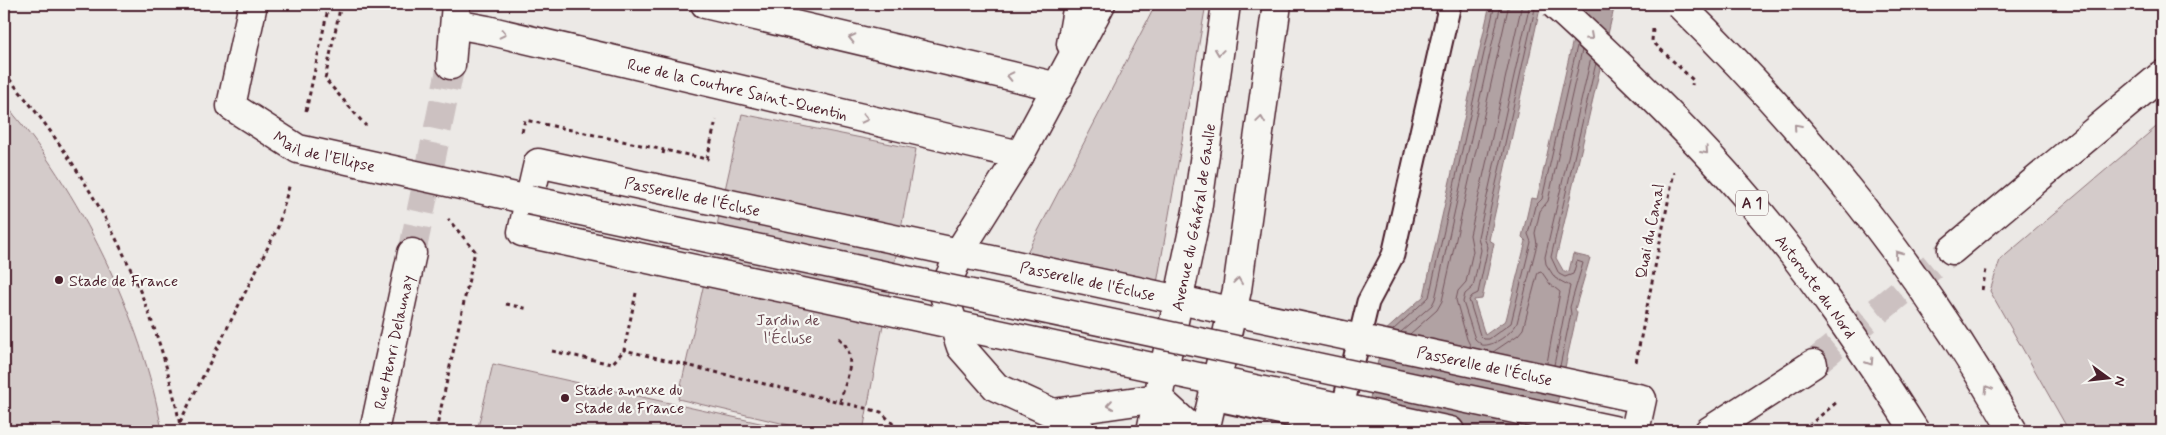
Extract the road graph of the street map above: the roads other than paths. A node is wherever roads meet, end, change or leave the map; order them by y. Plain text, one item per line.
1 (253, 4) edge
2 (705, 4) edge
3 (1078, 4) edge
4 (1101, 4) edge
5 (1226, 4) edge
6 (1277, 4) edge
7 (1450, 4) edge
8 (1554, 4) edge
9 (1679, 4) edge
10 (456, 14) edge
11 (451, 65) tunnel mouth
12 (2162, 76) edge
13 (1062, 78) junction
14 (1020, 155) junction
15 (530, 200) junction
16 (1952, 250) tunnel mouth
17 (412, 253) tunnel mouth
18 (1813, 364) tunnel mouth
19 (1158, 398) junction
20 (1213, 398) junction
21 (1054, 413) junction
22 (1337, 429) edge
23 (374, 431) edge
24 (1081, 431) edge
25 (1152, 431) edge
26 (1194, 431) edge
27 (1205, 431) edge
28 (1450, 431) edge
29 (1618, 431) edge
30 (1635, 431) edge
31 (1709, 431) edge
32 (1915, 431) edge
33 (2013, 431) edge

1 - 15 main road, Mail de l'Ellipse
13 -> 2 main road
3 - 13 main road
4 - 13 main road
5 -> 19 main road, Avenue du Général de Gaulle
20 -> 6 main road
7 - 22 lane
8 -> 32 main road, Autoroute du Nord / A 1, bridge
33 -> 9 main road, bridge
10 - 11 main road
10 -> 14 main road, Rue de la Couture Saint-Quentin
12 - 16 main road
13 - 14 main road
14 - 21 main road
15 - 28 main road, Passerelle de l'Écluse
15 - 29 main road, bridge
15 - 30 main road, Passerelle de l'Écluse
17 - 23 main road, Rue Henri Delaunay
18 - 31 main road
19 -> 21 main road
19 - 25 main road, Avenue du Général de Gaulle
19 - 26 main road
20 - 22 lane
20 - 27 main road
21 - 24 main road

